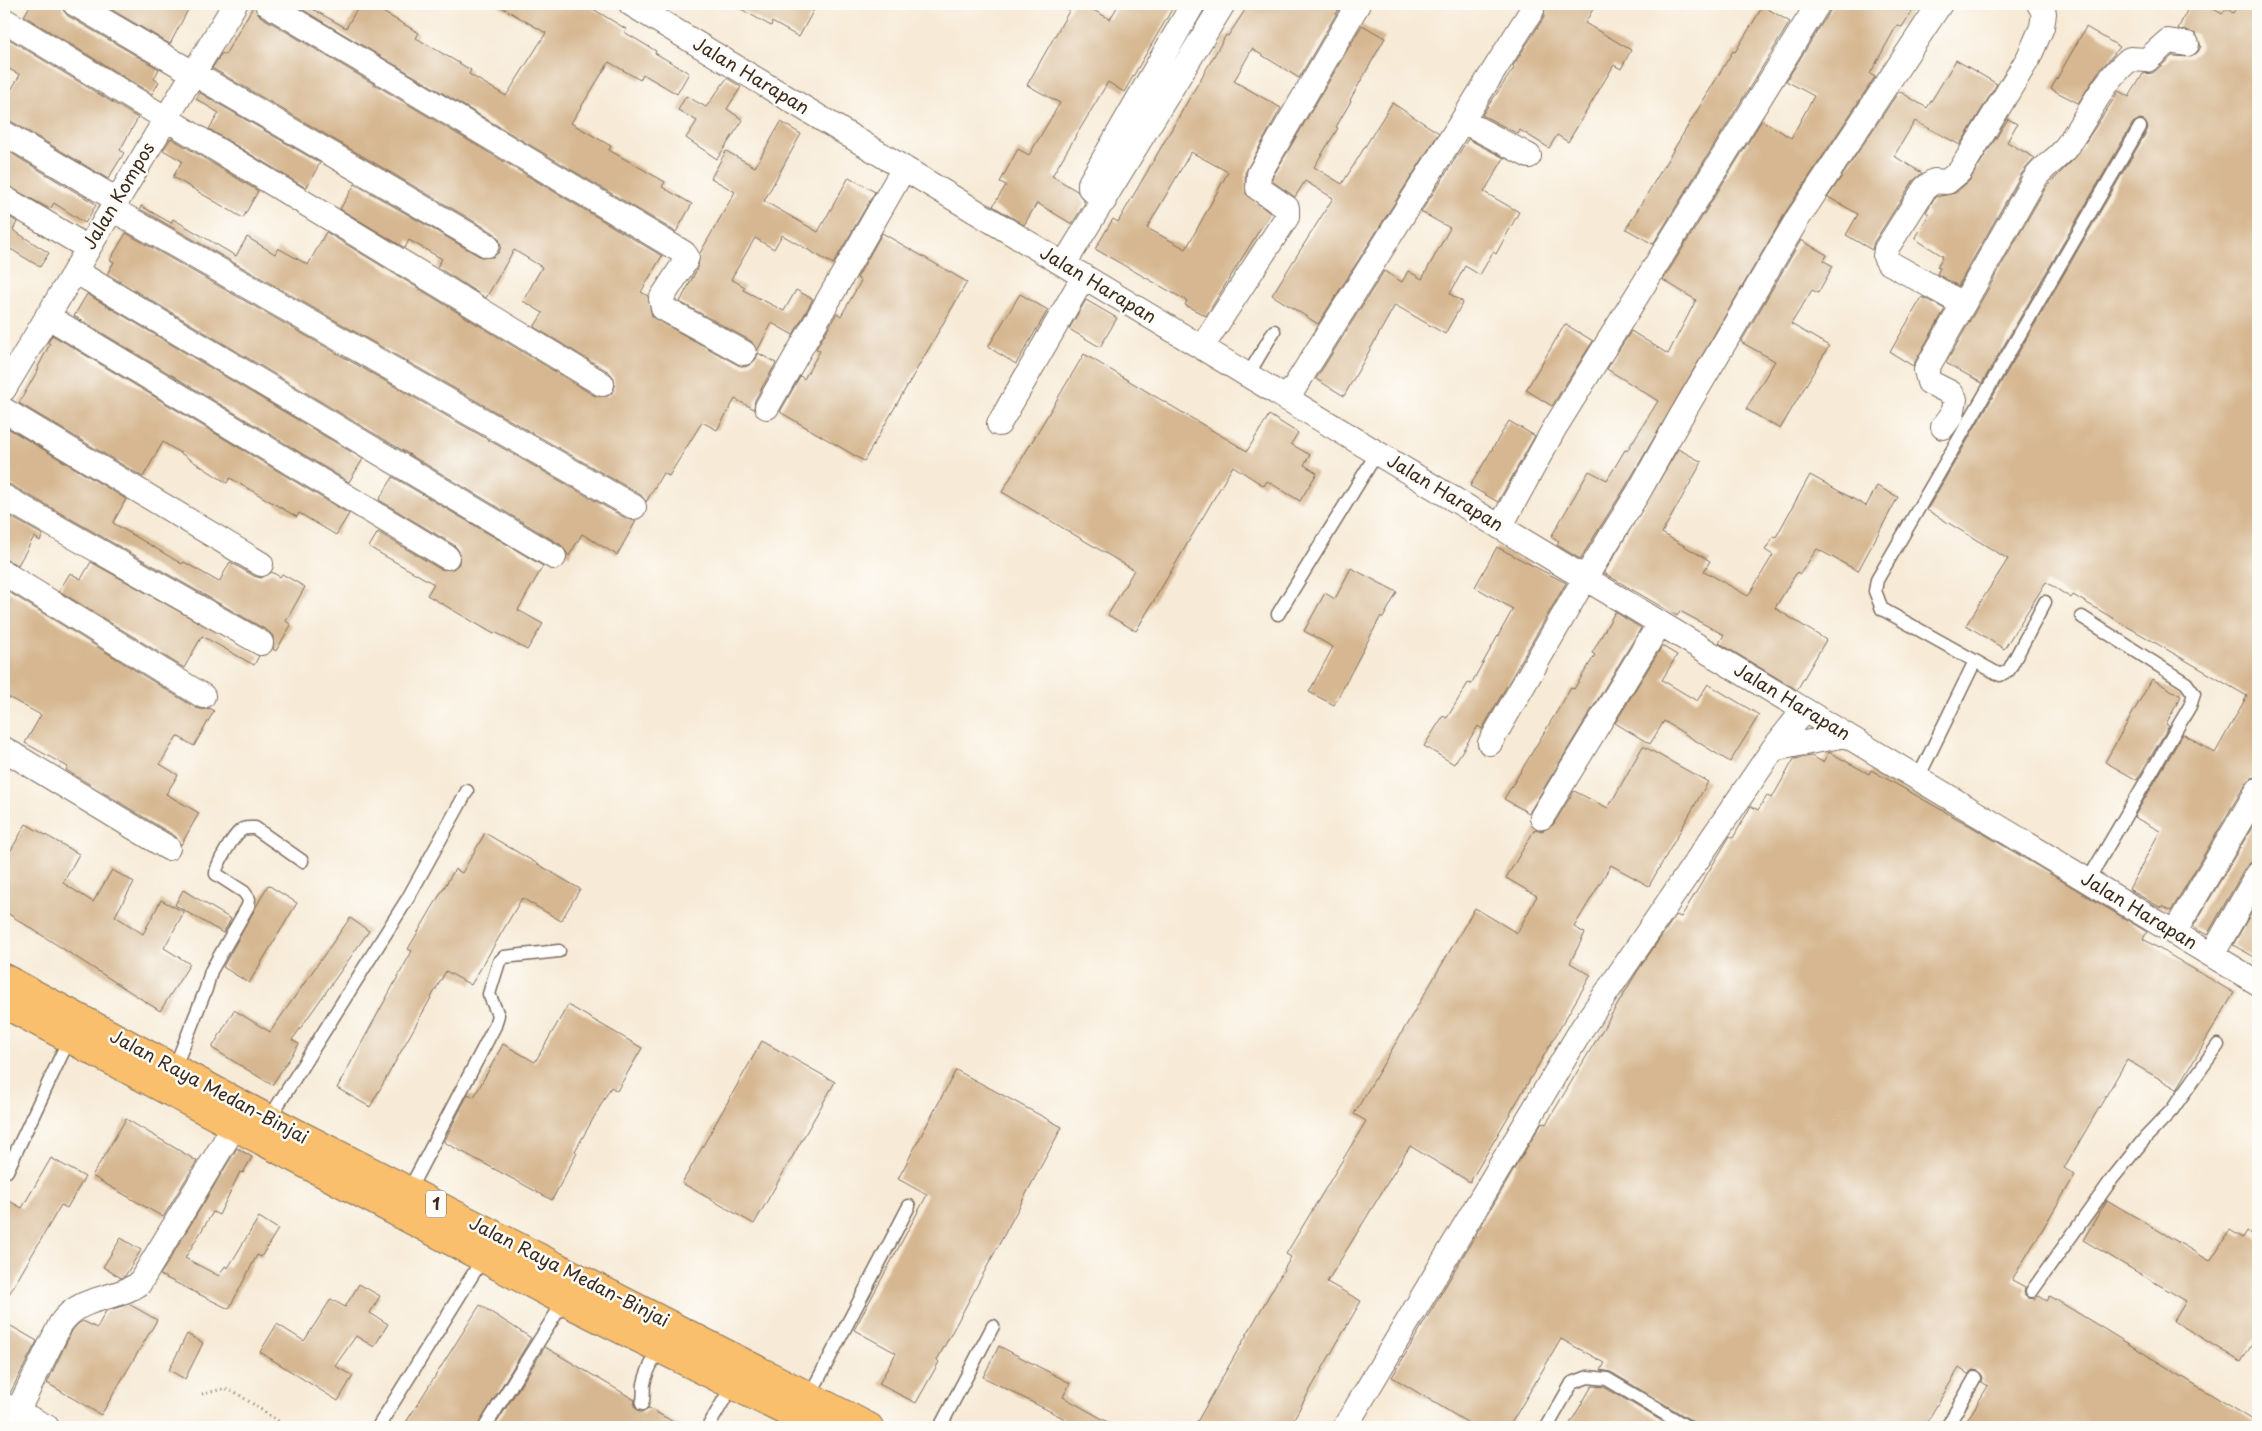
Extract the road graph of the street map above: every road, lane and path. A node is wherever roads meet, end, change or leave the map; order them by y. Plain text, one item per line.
1 (75, 4) edge
2 (235, 4) edge
3 (267, 4) edge
4 (631, 4) edge
5 (1193, 4) edge
6 (1224, 4) edge
7 (1358, 4) edge
8 (1818, 4) edge
9 (1940, 4) edge
10 (2039, 4) edge
11 (1532, 10) dead end
12 (4, 20) edge
13 (2187, 44) dead end
14 (193, 73) junction
15 (167, 117) junction
16 (1463, 121) junction
17 (2140, 127) dead end
18 (4, 133) edge
19 (1528, 156) dead end
20 (904, 168) junction
21 (4, 198) edge
22 (1104, 201) junction
23 (115, 204) junction
24 (487, 245) dead end
25 (88, 248) junction
26 (1074, 270) junction
27 (75, 271) junction
28 (1963, 304) junction
29 (47, 316) junction
30 (1274, 331) dead end
31 (1202, 347) junction
32 (744, 353) dead end
33 (1248, 375) junction
34 (602, 384) dead end
35 (4, 389) edge
36 (1287, 399) junction
37 (766, 407) dead end
38 (4, 410) edge
39 (999, 424) dead end
40 (1943, 427) dead end
41 (1377, 453) junction
42 (4, 497) edge
43 (634, 507) dead end
44 (1500, 527) junction
45 (447, 557) dead end
46 (554, 557) dead end
47 (261, 564) dead end
48 (4, 573) edge
49 (1584, 578) junction
50 (2045, 602) dead end
51 (1278, 614) dead end
52 (2082, 617) dead end
53 (1660, 623) junction
54 (261, 643) dead end
55 (1975, 661) junction
56 (203, 696) dead end
57 (1804, 710) junction
58 (1846, 735) junction
59 (1490, 743) dead end
60 (4, 749) edge
61 (1773, 749) junction
62 (1918, 778) junction
63 (2258, 790) edge
64 (467, 791) dead end
65 (1542, 817) dead end
66 (168, 848) dead end
67 (302, 861) dead end
68 (2258, 874) edge
69 (2088, 880) junction
70 (2174, 932) junction
71 (559, 951) dead end
72 (2212, 955) junction
73 (4, 978) edge
74 (2258, 983) edge
75 (4, 1004) edge
76 (69, 1038) junction
77 (2218, 1045) dead end
78 (174, 1069) junction
79 (223, 1111) junction
80 (269, 1119) junction
81 (7, 1171) dead end
82 (403, 1201) junction
83 (909, 1206) dead end
84 (483, 1258) junction
85 (2032, 1292) dead end
86 (564, 1301) junction
87 (993, 1326) dead end
88 (659, 1349) junction
89 (1975, 1378) dead end
90 (732, 1386) junction
91 (202, 1394) dead end
92 (810, 1395) junction
93 (642, 1404) dead end
94 (11, 1408) edge
95 (47, 1427) edge
96 (287, 1427) edge
97 (378, 1427) edge
98 (485, 1427) edge
99 (708, 1427) edge
100 (817, 1427) edge
101 (869, 1427) edge
102 (940, 1427) edge
103 (1345, 1427) edge
104 (1547, 1427) edge
105 (1687, 1427) edge
106 (1947, 1427) edge

1 - 14 street
2 - 14 street, Jalan Kompos
3 - 32 street
4 - 20 street, Jalan Harapan
5 - 22 street
6 - 22 street
7 - 31 street
8 - 44 street
9 - 49 street
10 - 28 street
11 - 16 street
12 - 15 street
13 - 28 street
14 - 15 street, Jalan Kompos
14 - 24 street
15 - 23 street, Jalan Kompos
15 - 34 street
16 - 19 street
16 - 36 street
17 - 55 lane
18 - 23 street
20 - 26 street, Jalan Harapan
20 - 37 street
21 - 25 street
22 - 26 street
23 - 25 street, Jalan Kompos
23 - 43 street
25 - 27 street, Jalan Kompos
26 - 31 street, Jalan Harapan
26 - 39 street
27 - 29 street, Jalan Kompos
27 - 46 street
28 - 40 street
29 - 35 street, Jalan Kompos
29 - 45 street
30 - 33 lane
31 - 33 street, Jalan Harapan
33 - 36 street, Jalan Harapan
36 - 41 street, Jalan Harapan
38 - 47 street
41 - 44 street, Jalan Harapan
41 - 51 lane
42 - 54 street
44 - 49 street, Jalan Harapan
48 - 56 street
49 - 53 street, Jalan Harapan
49 - 59 street
50 - 55 lane
52 - 69 lane
53 - 57 street, Jalan Harapan
53 - 65 street
55 - 62 lane
57 - 58 street, Jalan Harapan
57 - 61 street
58 - 61 street
58 - 62 street, Jalan Harapan
60 - 66 street
61 - 103 street
62 - 69 street, Jalan Harapan
63 - 70 street
64 - 80 lane
67 - 78 lane
68 - 72 street
69 - 70 street, Jalan Harapan
70 - 72 street, Jalan Harapan
71 - 82 lane
72 - 74 street, Jalan Harapan
73 - 78 highway, Jalan Raya Medan-Binjai / 1
75 - 76 highway, Jalan Raya Medan-Binjai / 1
76 - 79 highway, Jalan Raya Medan-Binjai / 1
76 - 81 lane
77 - 85 lane
78 - 79 highway, Jalan Raya Medan-Binjai / 1
79 - 80 highway, Jalan Raya Medan-Binjai / 1
79 - 82 highway, Jalan Raya Medan-Binjai / 1
79 - 94 street
80 - 82 highway, Jalan Raya Medan-Binjai / 1
82 - 84 highway, Jalan Raya Medan-Binjai / 1
82 - 92 highway, Jalan Raya Medan-Binjai / 1
83 - 92 lane
84 - 86 highway, Jalan Raya Medan-Binjai / 1
84 - 97 lane
86 - 88 highway, Jalan Raya Medan-Binjai / 1
86 - 98 lane
87 - 102 lane
88 - 90 highway, Jalan Raya Medan-Binjai / 1
88 - 93 lane
89 - 106 lane
90 - 99 lane
90 - 100 highway, Jalan Raya Medan-Binjai / 1
91 - 96 path
92 - 101 highway, Jalan Raya Medan-Binjai / 1
94 - 95 street
104 - 105 lane

